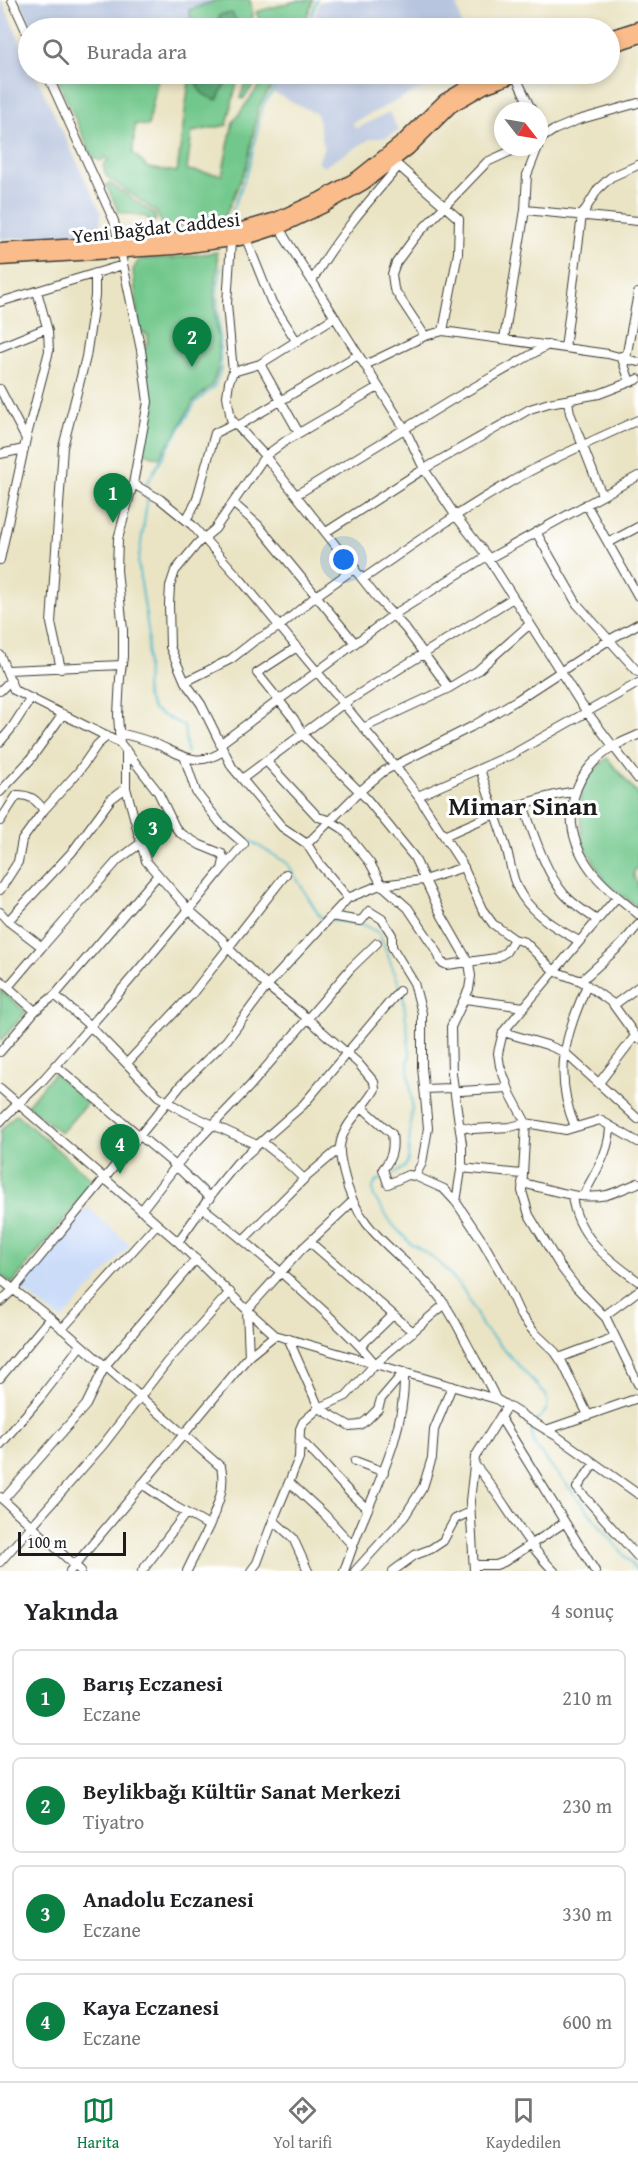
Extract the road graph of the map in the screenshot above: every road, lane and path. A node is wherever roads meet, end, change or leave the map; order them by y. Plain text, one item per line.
1 (12, 0) edge
2 (20, 18) edge
3 (638, 28) edge
4 (620, 34) edge
5 (638, 37) edge
6 (620, 43) edge
7 (52, 84) edge
8 (472, 84) edge
9 (492, 84) edge
10 (521, 84) edge
11 (528, 102) edge
12 (638, 103) edge
13 (548, 134) edge
14 (500, 156) edge
15 (534, 156) edge
16 (396, 164) junction
17 (638, 165) edge
18 (444, 205) junction
19 (525, 210) junction
20 (582, 215) junction
21 (638, 221) edge
22 (278, 223) junction
23 (244, 234) junction
24 (231, 241) junction
25 (0, 250) edge
26 (120, 253) junction
27 (0, 259) edge
28 (96, 273) junction
29 (312, 281) junction
30 (37, 291) junction
31 (638, 293) edge
32 (0, 302) edge
33 (335, 317) junction
34 (47, 328) junction
35 (443, 331) junction
36 (425, 336) junction
37 (504, 339) junction
38 (297, 342) junction
39 (548, 345) junction
40 (0, 347) edge
41 (565, 348) junction
42 (358, 355) junction
43 (623, 357) junction
44 (638, 362) edge
45 (260, 364) junction
46 (365, 365) junction
47 (233, 372) junction
48 (634, 380) edge
49 (378, 387) junction
50 (0, 389) edge
51 (281, 401) junction
52 (568, 401) junction
53 (638, 420) edge
54 (237, 425) junction
55 (405, 429) junction
56 (299, 433) junction
57 (26, 439) junction
58 (582, 444) junction
59 (24, 449) junction
60 (0, 454) edge
61 (265, 456) junction
62 (424, 469) junction
63 (638, 476) edge
64 (133, 484) junction
65 (296, 495) junction
66 (602, 495) junction
67 (233, 503) junction
68 (586, 504) junction
69 (455, 515) junction
70 (186, 520) junction
71 (638, 527) edge
72 (326, 532) junction
73 (536, 532) junction
74 (203, 538) junction
75 (608, 543) junction
76 (1, 548) edge
77 (488, 558) junction
78 (0, 560) edge
79 (355, 568) junction
80 (638, 574) edge
81 (363, 579) junction
82 (628, 579) junction
83 (316, 596) junction
84 (638, 596) edge
85 (513, 598) junction
86 (393, 615) junction
87 (530, 624) junction
88 (638, 624) edge
89 (279, 627) junction
90 (609, 639) junction
91 (355, 643) junction
92 (297, 647) junction
93 (423, 653) junction
94 (0, 655) edge
95 (122, 664) junction
96 (61, 669) junction
97 (8, 670) junction
98 (560, 670) junction
99 (317, 671) junction
100 (638, 672) edge
101 (11, 680) junction
102 (185, 682) junction
103 (638, 684) edge
104 (449, 688) junction
105 (0, 691) edge
106 (31, 698) junction
107 (278, 701) junction
108 (343, 704) junction
109 (588, 711) junction
110 (63, 714) junction
111 (363, 728) junction
112 (119, 733) junction
113 (304, 735) junction
114 (638, 735) edge
115 (107, 736) junction
116 (0, 742) edge
117 (123, 747) junction
118 (614, 747) junction
119 (222, 748) junction
120 (185, 759) junction
121 (267, 762) junction
122 (394, 766) junction
123 (480, 769) junction
124 (637, 775) edge
125 (242, 779) junction
126 (126, 788) junction
127 (576, 791) junction
128 (0, 792) edge
129 (359, 792) junction
130 (418, 796) junction
131 (523, 805) junction
132 (44, 810) junction
133 (495, 814) junction
134 (329, 820) junction
135 (0, 821) edge
136 (444, 836) junction
137 (141, 843) junction
138 (307, 844) junction
139 (464, 867) junction
140 (222, 870) junction
141 (286, 874) dead end
142 (158, 875) junction
143 (424, 880) junction
144 (382, 885) junction
145 (0, 890) edge
146 (617, 897) junction
147 (348, 898) junction
148 (189, 910) junction
149 (0, 912) edge
150 (638, 914) edge
151 (331, 916) junction
152 (597, 920) junction
153 (8, 921) junction
154 (638, 925) edge
155 (514, 939) junction
156 (579, 941) junction
157 (377, 943) dead end
158 (42, 947) junction
159 (228, 948) junction
160 (469, 963) junction
161 (554, 971) junction
162 (0, 980) edge
163 (584, 983) junction
164 (267, 986) junction
165 (8, 987) junction
166 (638, 987) edge
167 (399, 991) dead end
168 (55, 995) junction
169 (465, 999) junction
170 (614, 1005) junction
171 (524, 1007) junction
172 (35, 1011) junction
173 (307, 1018) junction
174 (91, 1027) junction
175 (503, 1032) junction
176 (636, 1037) edge
177 (0, 1052) edge
178 (564, 1052) junction
179 (346, 1053) junction
180 (127, 1063) junction
181 (55, 1065) junction
182 (599, 1083) junction
183 (0, 1088) edge
184 (508, 1088) junction
185 (424, 1089) junction
186 (456, 1089) junction
187 (168, 1102) junction
188 (17, 1103) junction
189 (363, 1108) junction
190 (638, 1119) edge
191 (0, 1122) edge
192 (526, 1123) junction
193 (213, 1125) junction
194 (460, 1126) junction
195 (610, 1126) junction
196 (575, 1127) junction
197 (139, 1136) junction
198 (638, 1142) edge
199 (259, 1143) junction
200 (339, 1149) junction
201 (176, 1166) junction
202 (461, 1168) junction
203 (522, 1174) junction
204 (415, 1176) junction
205 (105, 1179) junction
206 (304, 1179) junction
207 (522, 1183) junction
208 (638, 1183) edge
209 (572, 1196) junction
210 (582, 1196) junction
211 (210, 1198) junction
212 (352, 1202) junction
213 (456, 1202) junction
214 (203, 1208) junction
215 (141, 1211) junction
216 (156, 1224) junction
217 (243, 1240) junction
218 (178, 1242) junction
219 (310, 1242) junction
220 (196, 1259) junction
221 (281, 1272) junction
222 (0, 1279) edge
223 (638, 1281) edge
224 (13, 1290) junction
225 (638, 1291) edge
226 (230, 1292) junction
227 (0, 1302) edge
228 (445, 1304) junction
229 (247, 1310) junction
230 (393, 1315) junction
231 (604, 1316) junction
232 (50, 1318) junction
233 (62, 1329) junction
234 (413, 1332) junction
235 (275, 1335) junction
236 (615, 1337) junction
237 (288, 1338) junction
238 (81, 1345) junction
239 (361, 1346) junction
240 (249, 1356) junction
241 (559, 1358) junction
242 (375, 1364) junction
243 (105, 1366) junction
244 (634, 1368) edge
245 (404, 1372) junction
246 (0, 1378) edge
247 (638, 1384) edge
248 (452, 1386) junction
249 (141, 1396) junction
250 (638, 1398) edge
251 (496, 1399) junction
252 (507, 1406) junction
253 (319, 1408) junction
254 (588, 1415) junction
255 (500, 1418) junction
256 (542, 1428) junction
257 (183, 1435) junction
258 (301, 1441) junction
259 (0, 1445) edge
260 (355, 1461) dead end
261 (474, 1464) junction
262 (594, 1464) junction
263 (384, 1472) junction
264 (289, 1482) junction
265 (142, 1484) junction
266 (638, 1494) edge
267 (2, 1499) edge
268 (368, 1509) junction
269 (470, 1512) junction
270 (186, 1513) junction
271 (273, 1520) junction
272 (564, 1523) junction
273 (32, 1526) junction
274 (209, 1526) junction
275 (530, 1544) junction
276 (353, 1546) junction
277 (638, 1557) edge
278 (0, 1562) edge
279 (474, 1568) edge
280 (76, 1569) edge
281 (142, 1571) edge
282 (187, 1571) edge
283 (251, 1571) edge
284 (308, 1571) edge
285 (344, 1571) edge
286 (355, 1571) edge
287 (393, 1571) edge
288 (555, 1571) edge
289 (595, 1571) edge

1 - 2 street
3 - 4 main road
5 - 6 main road
7 - 26 street
8 - 22 main road, Yeni Bağdat Caddesi
9 - 16 main road, Yeni Bağdat Caddesi
10 - 11 street
12 - 13 street
14 - 18 street
15 - 19 street
16 - 18 street
16 - 22 main road, Yeni Bağdat Caddesi
16 - 29 street
17 - 20 street
18 - 35 street
18 - 36 street
19 - 20 street
19 - 37 street
20 - 21 street
20 - 41 street
22 - 23 main road, Yeni Bağdat Caddesi
22 - 29 street
23 - 24 main road, Yeni Bağdat Caddesi
23 - 26 main road, Yeni Bağdat Caddesi
23 - 38 street
24 - 26 main road, Yeni Bağdat Caddesi
24 - 47 street
25 - 26 main road, Yeni Bağdat Caddesi
26 - 27 main road, Yeni Bağdat Caddesi
26 - 28 street
26 - 64 street
28 - 30 street
28 - 96 street
29 - 33 street
30 - 32 street
30 - 34 street
31 - 43 street
33 - 38 street
33 - 42 street
34 - 40 street
34 - 57 street
35 - 36 street
35 - 37 street
36 - 46 street
37 - 39 street
38 - 45 street
39 - 41 street
39 - 55 street
41 - 43 street
42 - 46 street
42 - 51 street
43 - 44 street
43 - 48 street
45 - 47 street
45 - 51 street
46 - 49 street
47 - 54 street
48 - 52 street
49 - 55 street
49 - 56 street
50 - 57 street
51 - 54 street
51 - 56 street
52 - 58 street
52 - 62 street
53 - 58 street
54 - 61 street
54 - 70 street
55 - 62 street
55 - 65 street
56 - 61 street
57 - 59 street
58 - 66 street
58 - 69 street
59 - 60 street
59 - 76 street
61 - 65 street
61 - 67 street
62 - 69 street
62 - 72 street
63 - 66 street
64 - 70 street
64 - 95 street
65 - 72 street
66 - 68 street
67 - 74 street
67 - 83 street
68 - 73 street
68 - 75 street
69 - 77 street
69 - 81 street
70 - 74 street
71 - 75 street
72 - 79 street
73 - 77 street
73 - 90 street
74 - 89 street
74 - 102 street
75 - 82 street
76 - 78 street
77 - 85 street
77 - 86 street
79 - 81 street
79 - 83 street
80 - 82 street
81 - 86 street
82 - 84 street
83 - 89 street
83 - 91 street
85 - 87 street
85 - 93 street
86 - 91 street
86 - 93 street
87 - 98 street
87 - 104 street
88 - 90 street
89 - 92 street
89 - 102 street
90 - 98 street
90 - 100 street
91 - 99 street
92 - 99 street
92 - 107 street
93 - 104 street
93 - 108 street
94 - 97 street
95 - 96 street
95 - 112 street
96 - 97 street
97 - 101 street
98 - 109 street
98 - 122 street
99 - 107 street
99 - 108 street
101 - 105 street
101 - 106 street
102 - 119 street
103 - 109 street
104 - 111 street
106 - 110 street
106 - 116 street
107 - 113 street
107 - 119 street
108 - 111 street
108 - 113 street
109 - 118 street
109 - 123 street
110 - 115 street
110 - 128 street
111 - 122 street
112 - 117 street
112 - 120 street
113 - 121 street
113 - 129 street
114 - 118 street
115 - 117 street
115 - 132 street
117 - 126 street
117 - 140 street
118 - 124 street
118 - 127 street
119 - 120 street
119 - 125 street
120 - 140 street
121 - 125 street
121 - 134 street
122 - 129 street
122 - 130 street
123 - 130 street
123 - 133 street
125 - 138 street
126 - 137 street
126 - 153 street
127 - 131 street
127 - 146 street
129 - 134 street
129 - 143 street
130 - 136 street
131 - 133 street
131 - 152 street
132 - 135 street
132 - 145 street
133 - 136 street
133 - 156 street
134 - 138 street
134 - 144 street
136 - 139 street
137 - 142 street
137 - 158 street
138 - 147 street
139 - 143 street
139 - 155 street
140 - 148 street
141 - 159 street
142 - 148 street
142 - 168 street
143 - 144 street
143 - 160 street
144 - 147 street
144 - 160 street
146 - 150 street
146 - 152 street
147 - 151 street
148 - 159 street
148 - 174 street
149 - 153 street
151 - 164 street
151 - 185 street
152 - 156 street
153 - 158 street
154 - 163 street
155 - 160 street
155 - 161 street
156 - 161 street
157 - 173 street
158 - 165 street
159 - 164 street
159 - 180 street
160 - 169 street
161 - 163 street
161 - 171 street
162 - 165 street
163 - 170 street
163 - 178 street
164 - 173 street
164 - 187 street
165 - 172 street
166 - 170 street
167 - 179 street
168 - 172 street
168 - 174 street
169 - 171 street
169 - 186 street
170 - 176 street
171 - 175 street
172 - 177 street
173 - 179 street
173 - 193 street
174 - 180 street
174 - 181 street
175 - 178 street
175 - 184 street
176 - 182 street
178 - 182 street
178 - 196 street
179 - 189 street
179 - 199 street
180 - 187 street
181 - 188 street
181 - 197 street
182 - 190 street
183 - 188 street
184 - 186 street
184 - 192 street
185 - 186 street
185 - 204 street
186 - 194 street
187 - 193 street
187 - 197 street
188 - 191 street
188 - 205 street
189 - 200 street
189 - 204 street
192 - 194 street
192 - 196 street
192 - 203 street
193 - 199 street
193 - 201 street
194 - 202 street
195 - 196 street
195 - 198 street
195 - 210 street
197 - 201 street
197 - 205 street
199 - 206 street
199 - 211 street
200 - 206 street
200 - 212 street
201 - 211 street
201 - 215 street
202 - 203 street
202 - 213 street
203 - 207 street
204 - 213 street
205 - 215 street
205 - 224 street
206 - 217 street
207 - 209 street
207 - 231 street
208 - 210 street
209 - 210 street
209 - 223 street
211 - 214 street
212 - 219 street
212 - 228 street
213 - 241 street
214 - 217 street
214 - 218 street
215 - 216 street
216 - 218 street
216 - 233 street
217 - 221 street
218 - 220 street
219 - 221 street
219 - 230 street
220 - 226 street
220 - 243 street
221 - 229 street
221 - 239 street
222 - 224 street
224 - 227 street
224 - 232 street
225 - 231 street
226 - 229 street
226 - 249 street
228 - 234 street
228 - 251 street
229 - 235 street
229 - 240 street
230 - 234 street
230 - 239 street
231 - 236 street
232 - 233 street
232 - 246 street
233 - 238 street
234 - 242 street
235 - 237 street
235 - 240 street
236 - 241 street
236 - 244 street
237 - 242 street
237 - 253 street
238 - 243 street
238 - 259 street
239 - 242 street
240 - 257 street
241 - 254 street
242 - 245 street
242 - 253 street
243 - 249 street
243 - 267 street
244 - 247 street
245 - 248 street
245 - 253 street
245 - 263 street
248 - 251 street
248 - 286 street
249 - 257 street
249 - 273 street
250 - 254 street
251 - 252 street
252 - 255 street
252 - 256 street
253 - 258 street
254 - 256 street
255 - 261 street
255 - 272 street
256 - 262 street
257 - 265 street
257 - 274 street
258 - 264 street
258 - 268 street
260 - 263 street
261 - 269 street
261 - 275 street
262 - 266 street
262 - 277 street
263 - 268 street
264 - 271 street
264 - 276 street
265 - 270 street
265 - 280 street
267 - 273 street
268 - 276 street
269 - 279 street
269 - 287 street
270 - 274 street
270 - 281 street
271 - 283 street
271 - 284 street
272 - 275 street
272 - 289 street
273 - 278 street
273 - 280 street
274 - 282 street
275 - 279 street
275 - 288 street
276 - 285 street

